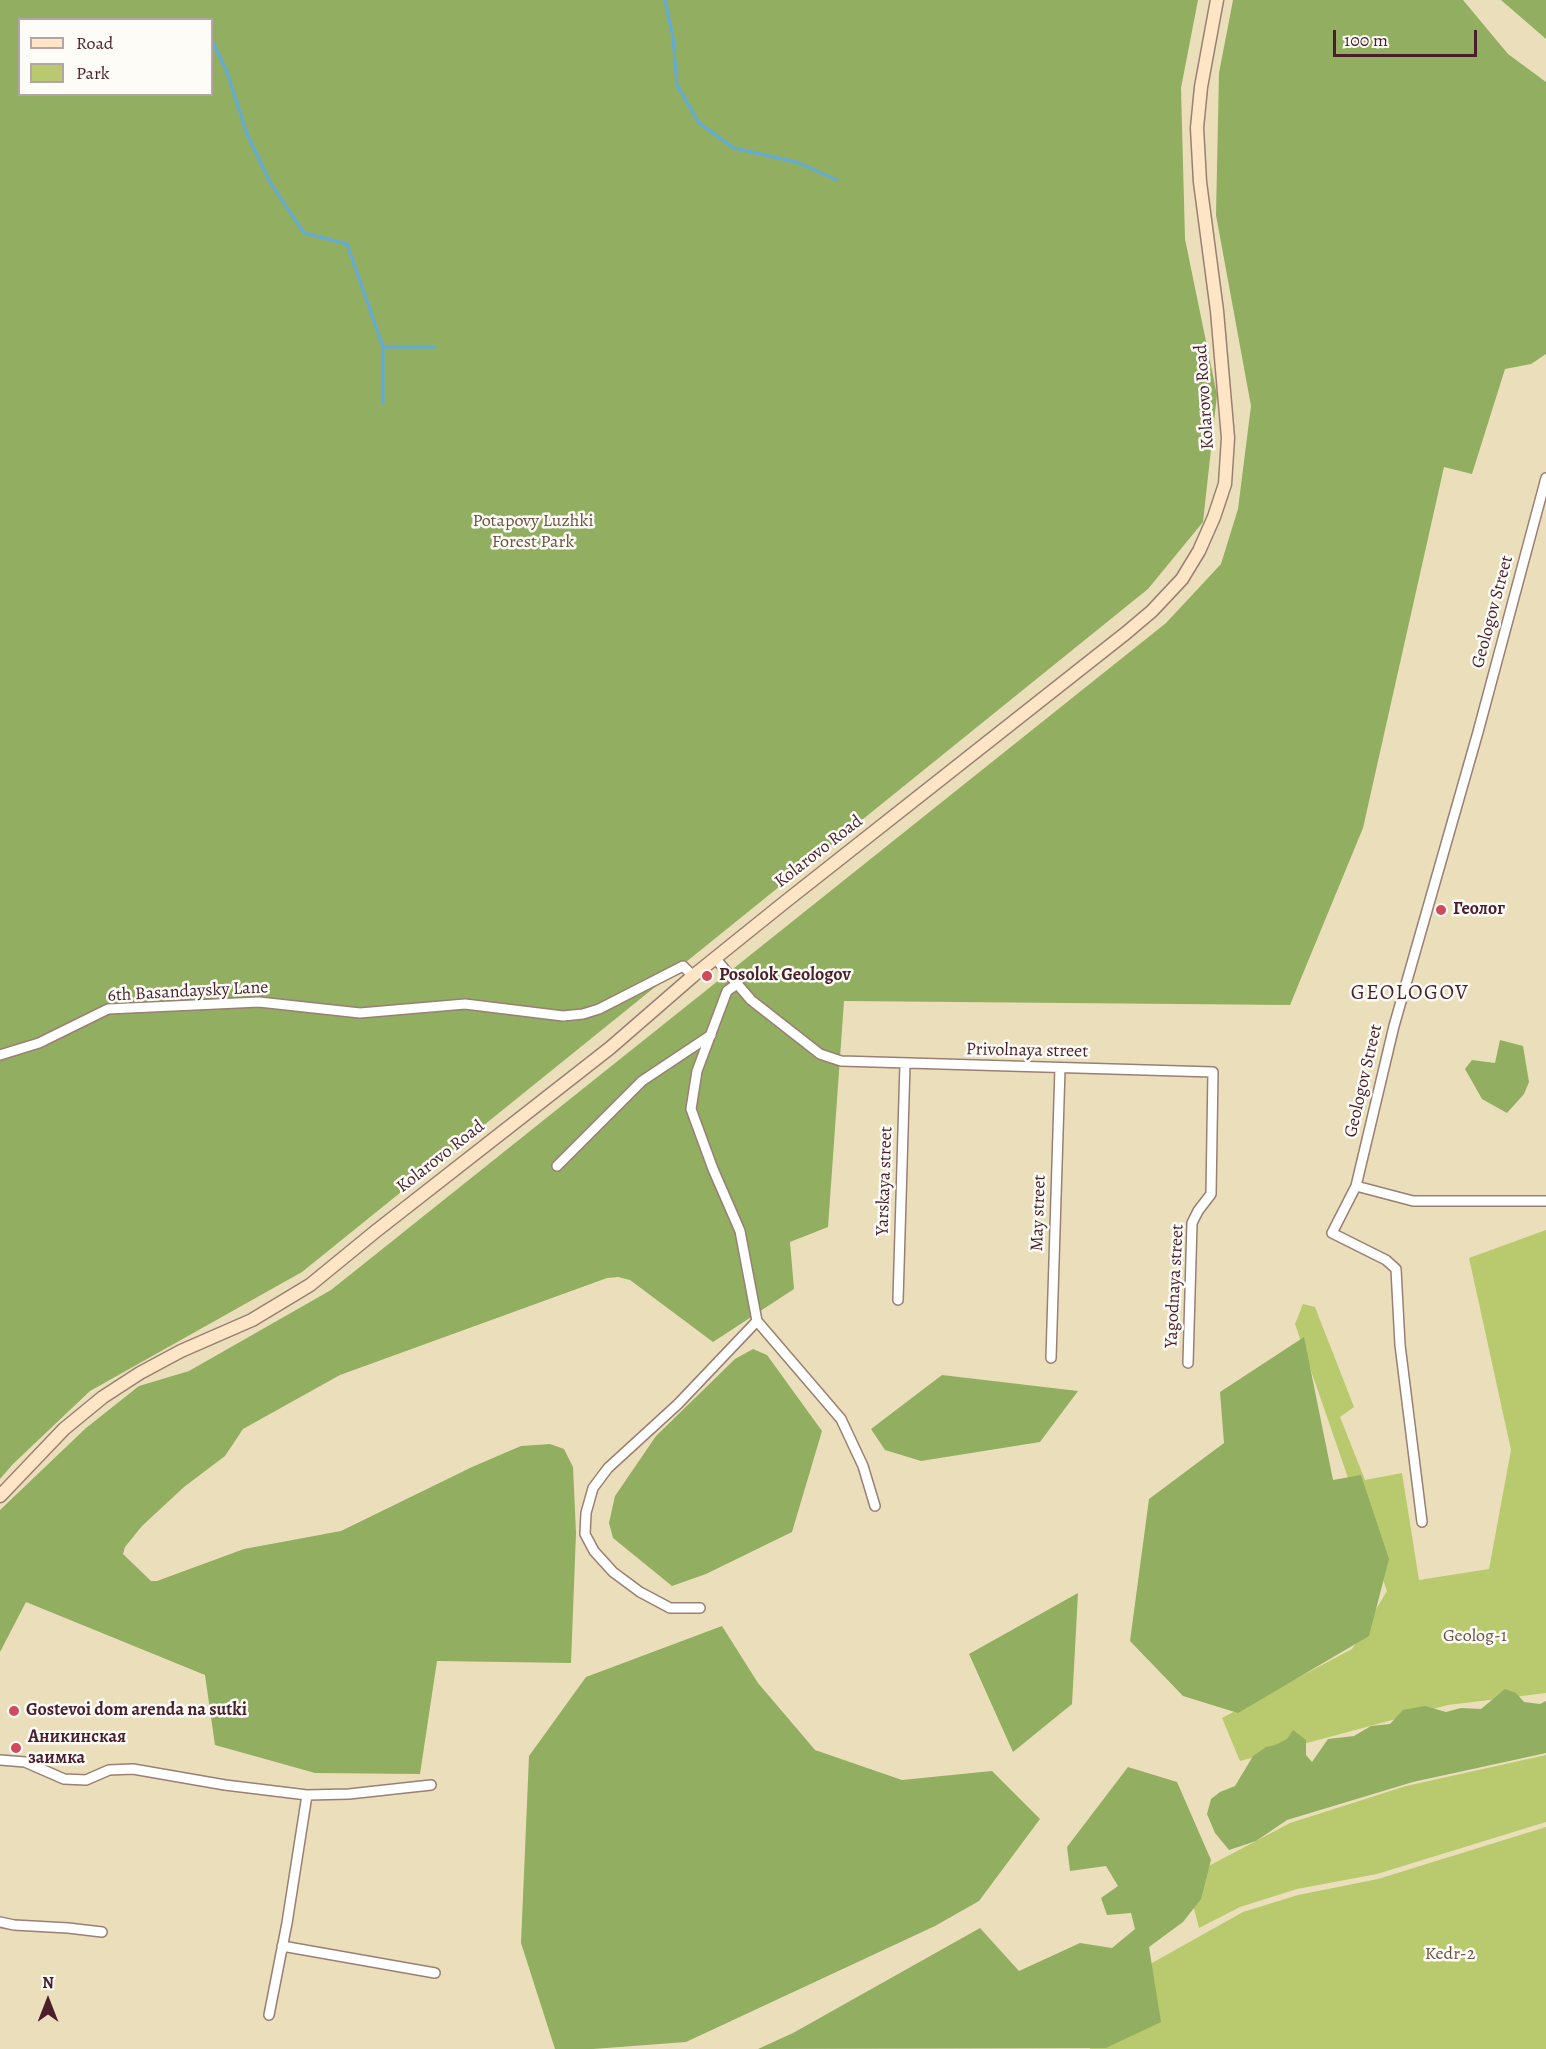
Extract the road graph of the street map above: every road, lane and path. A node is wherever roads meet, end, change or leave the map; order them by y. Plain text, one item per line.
1 (1217, 0) edge
2 (1546, 478) edge
3 (715, 958) junction
4 (693, 976) junction
5 (737, 984) junction
6 (711, 1035) junction
7 (0, 1055) edge
8 (905, 1064) junction
9 (1060, 1068) junction
10 (1213, 1072) joint
11 (557, 1166) dead end
12 (1356, 1186) junction
13 (1546, 1201) edge
14 (898, 1300) dead end
15 (757, 1321) junction
16 (1051, 1358) dead end
17 (1188, 1363) dead end
18 (0, 1496) edge
19 (875, 1506) dead end
20 (1422, 1522) dead end
21 (700, 1608) dead end
22 (0, 1760) edge
23 (432, 1785) dead end
24 (307, 1795) junction
25 (0, 1922) edge
26 (102, 1932) dead end
27 (282, 1946) junction
28 (435, 1973) dead end
29 (269, 2015) dead end

1 - 3 street, Kolarovo Road
2 - 12 street, Geologov Street
3 - 4 street, Kolarovo Road
3 - 5 street
4 - 7 street, 6th Basandaysky Lane
4 - 18 street, Kolarovo Road
5 - 6 street
5 - 8 street
6 - 11 street
6 - 15 street
8 - 9 street, Privolnaya street
8 - 14 street, Yarskaya street
9 - 10 street, Privolnaya street
9 - 16 street, May street
10 - 17 street, Yagodnaya street
12 - 13 street
12 - 20 street, Geologov Street
15 - 19 street
15 - 21 street
22 - 24 street
23 - 24 street
24 - 27 street
25 - 26 street
27 - 28 street
27 - 29 street

